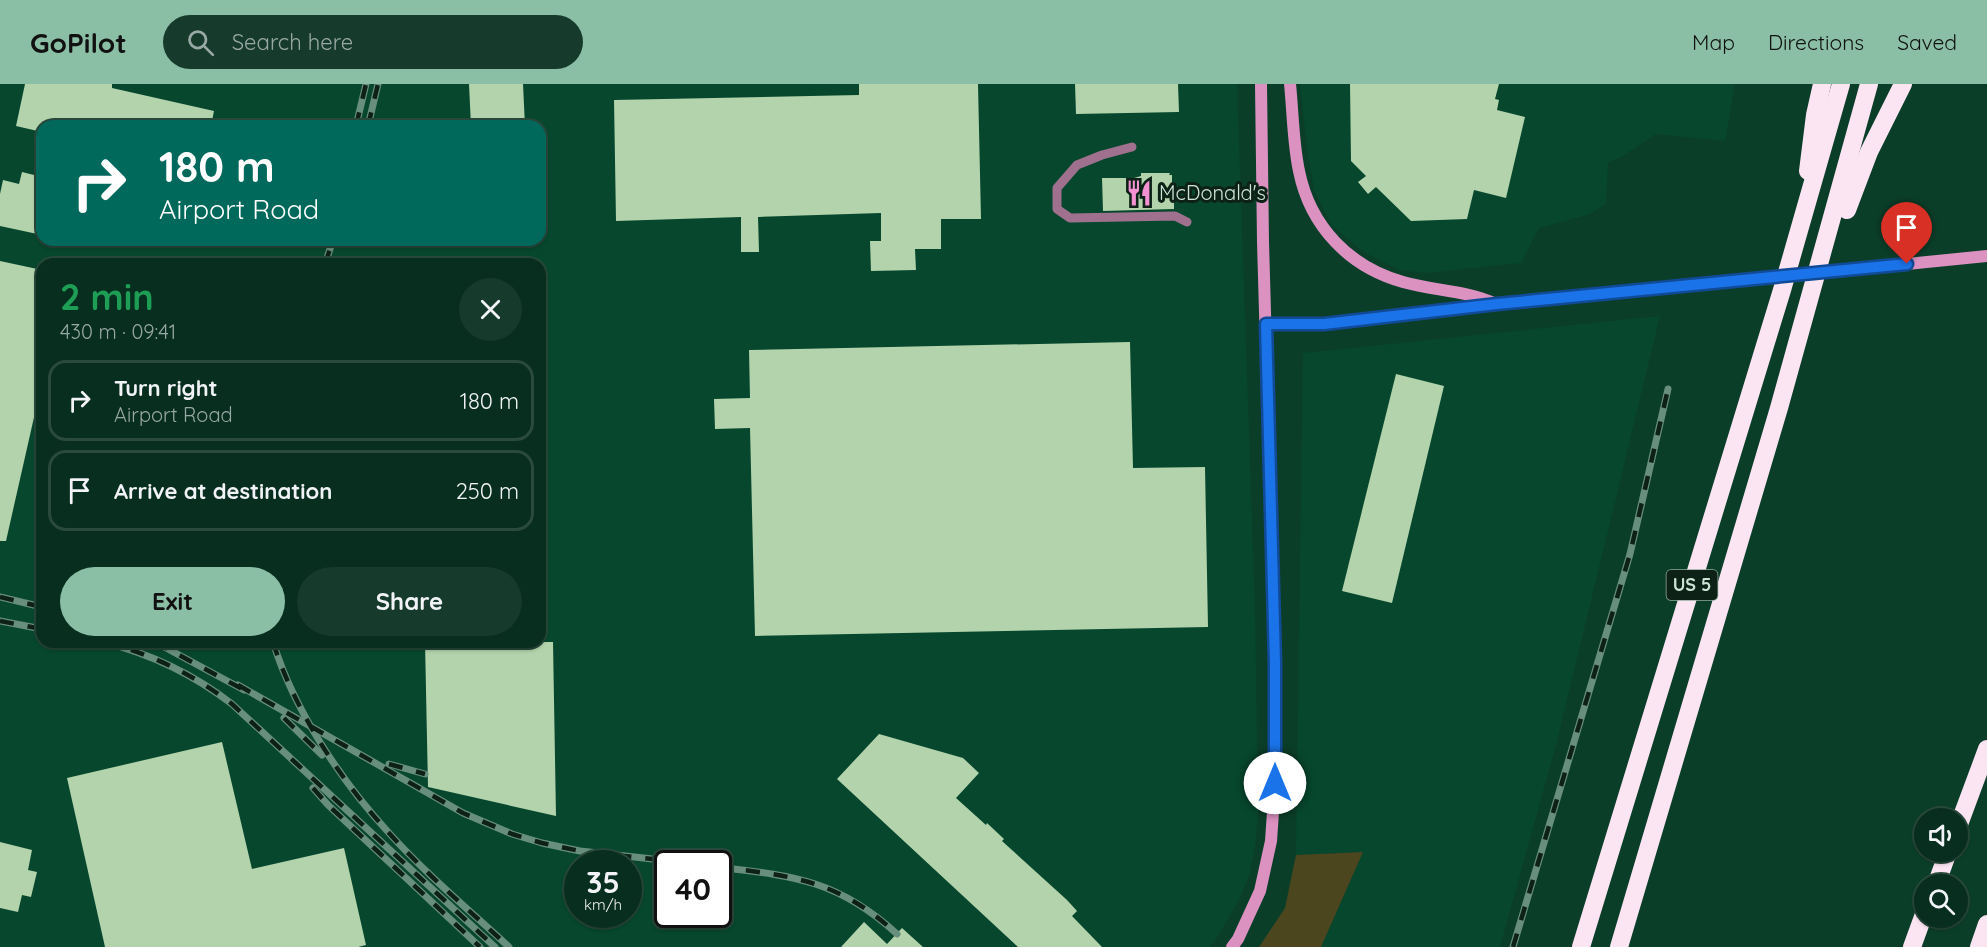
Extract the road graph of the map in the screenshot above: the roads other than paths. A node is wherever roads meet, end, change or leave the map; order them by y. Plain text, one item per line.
1 (1261, 84) edge
2 (1290, 84) edge
3 (1822, 84) edge
4 (1841, 84) edge
5 (1869, 84) edge
6 (1903, 84) edge
7 (1132, 147) dead end
8 (1187, 222) dead end
9 (1802, 222) junction
10 (1987, 256) edge
11 (1497, 304) junction
12 (1266, 324) junction
13 (1760, 476) junction
14 (1987, 749) edge
15 (1965, 808) edge
16 (1987, 924) edge
17 (1919, 928) edge
18 (1980, 945) edge
19 (1232, 947) edge
20 (1581, 947) edge
21 (1619, 947) edge
22 (1912, 947) edge

1 - 12 main road
2 - 11 main road
3 - 9 highway
4 - 9 highway, US 5
5 - 13 highway, US 5
6 - 13 highway
7 - 8 lane
9 - 20 highway, US 5
10 - 11 main road, bridge
11 - 12 main road
12 - 19 main road
13 - 21 highway, US 5
14 - 15 highway
16 - 18 highway
17 - 22 highway

